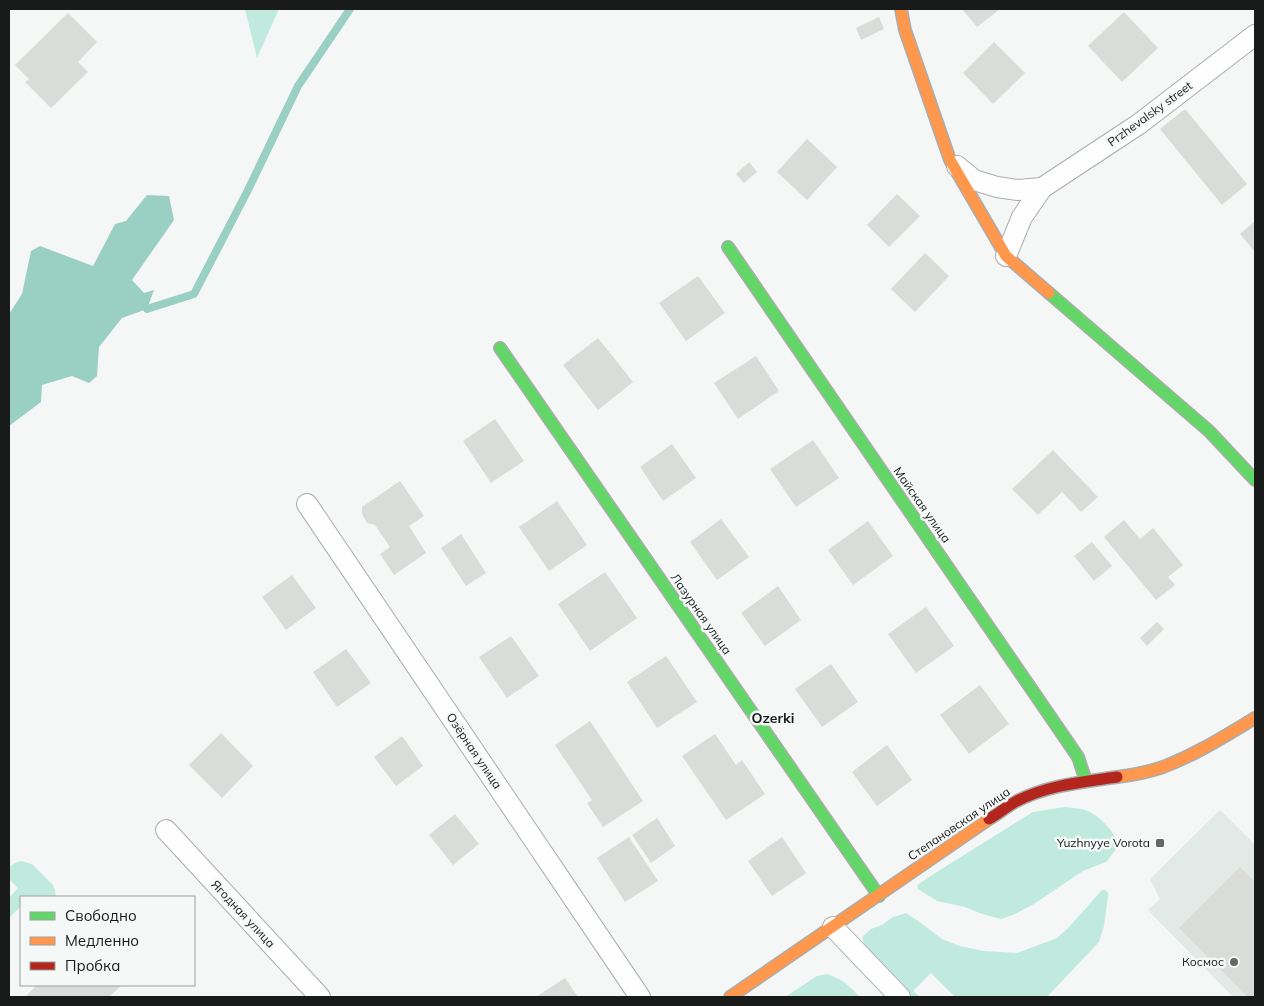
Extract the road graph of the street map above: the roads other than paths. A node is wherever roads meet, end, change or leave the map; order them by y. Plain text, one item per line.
1 (901, 9) edge
2 (1255, 35) edge
3 (950, 160) junction
4 (1042, 188) junction
5 (728, 247) dead end
6 (1006, 256) junction
7 (500, 348) dead end
8 (1255, 480) edge
9 (307, 504) dead end
10 (1255, 718) edge
11 (1086, 781) junction
12 (166, 830) dead end
13 (878, 896) junction
14 (834, 927) junction
15 (320, 997) edge
16 (640, 997) edge
17 (730, 997) edge
18 (900, 997) edge

1 - 3 street
2 - 4 street, Przhevalsky street
3 - 4 street, Przhevalsky street
3 - 6 street
4 - 6 street, Przhevalsky street
5 - 11 street, Майская улица
6 - 8 street
7 - 13 street, Лазурная улица
9 - 16 street, Озёрная улица
10 - 11 street, Степановская улица
11 - 13 street, Степановская улица
12 - 15 street, Ягодная улица
13 - 14 street, Степановская улица
14 - 17 street, Степановская улица
14 - 18 street

